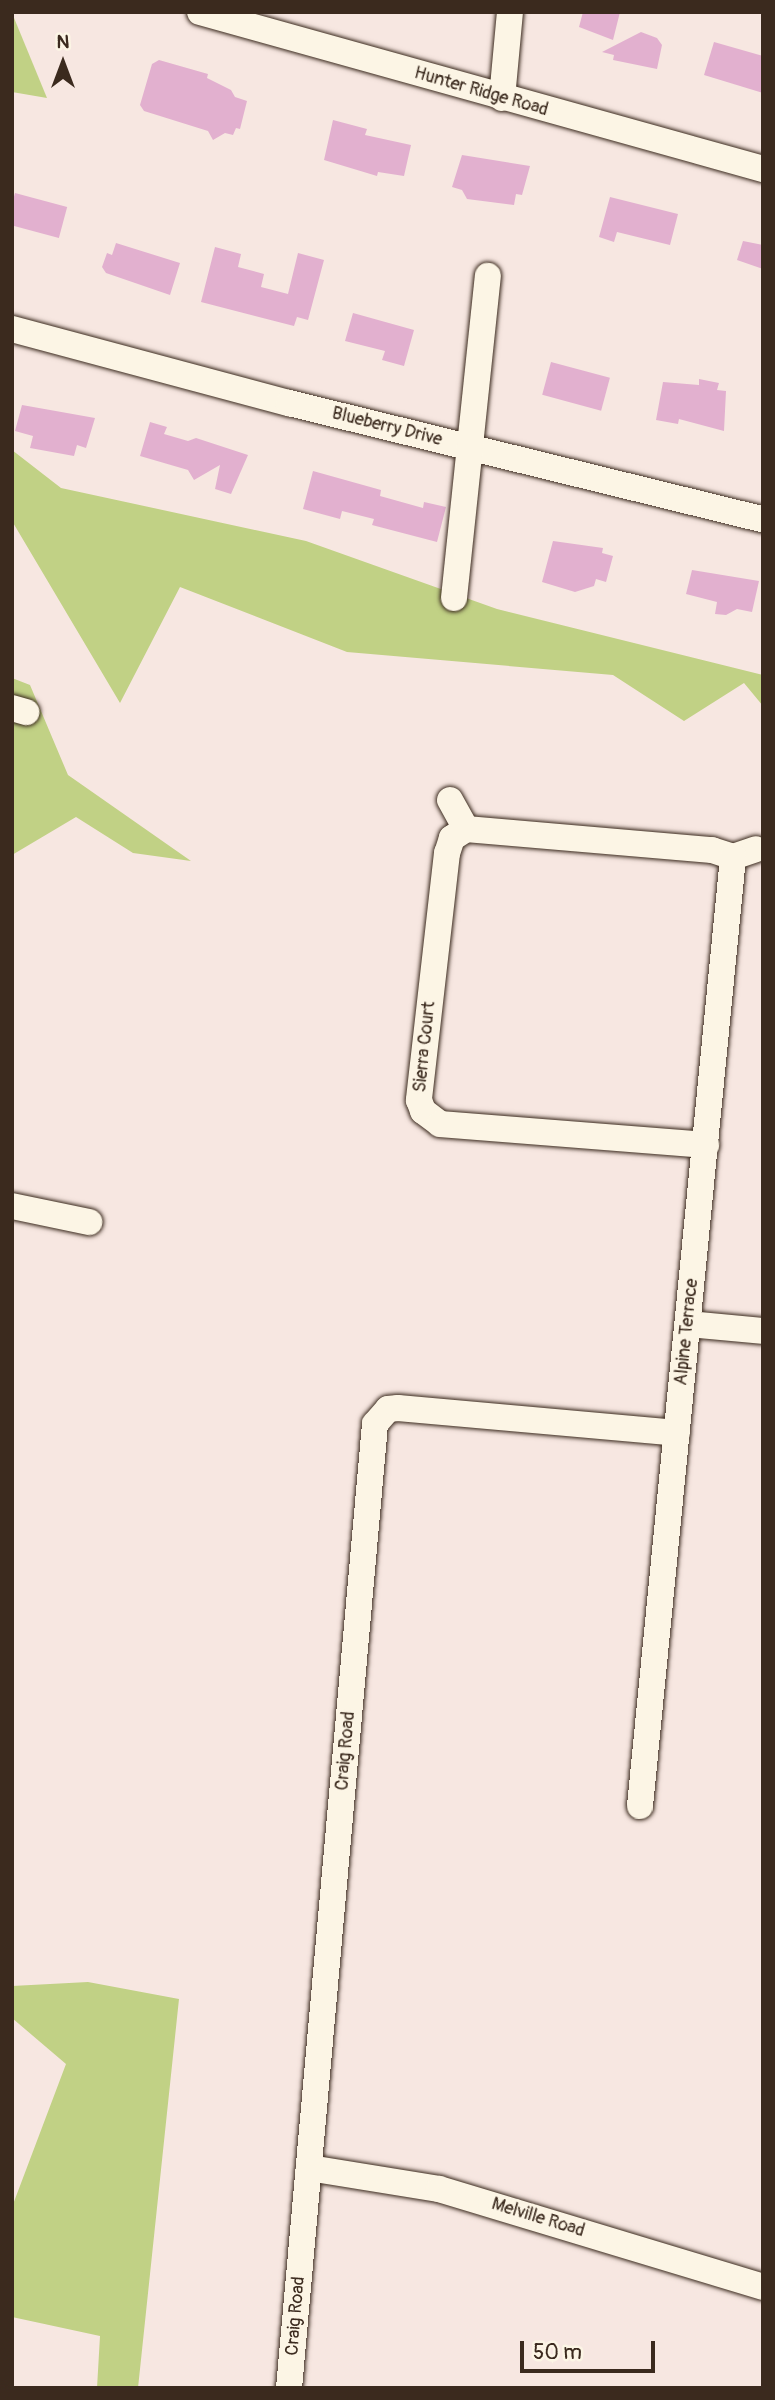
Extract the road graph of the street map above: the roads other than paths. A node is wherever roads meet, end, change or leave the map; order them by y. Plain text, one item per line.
1 (200, 12) edge
2 (510, 12) edge
3 (502, 98) junction
4 (763, 169) edge
5 (488, 276) dead end
6 (12, 329) edge
7 (471, 448) junction
8 (763, 519) edge
9 (454, 598) dead end
10 (450, 800) dead end
11 (466, 829) junction
12 (706, 1145) junction
13 (12, 1206) edge
14 (89, 1222) dead end
15 (688, 1324) junction
16 (763, 1331) edge
17 (677, 1433) junction
18 (640, 1806) dead end
19 (309, 2168) junction
20 (763, 2287) edge
21 (289, 2388) edge

1 - 3 street, Hunter Ridge Road
2 - 3 street
3 - 4 street, Hunter Ridge Road
5 - 7 street
6 - 7 street, Blueberry Drive
7 - 8 street, Blueberry Drive
7 - 9 street
10 - 11 street
11 - 12 street, Alpine Terrace
11 - 12 street, Sierra Court
12 - 15 street, Alpine Terrace
13 - 14 street
15 - 16 street
15 - 17 street, Alpine Terrace
17 - 18 street, Alpine Terrace
17 - 19 street, Craig Road
19 - 20 street, Melville Road
19 - 21 street, Craig Road

